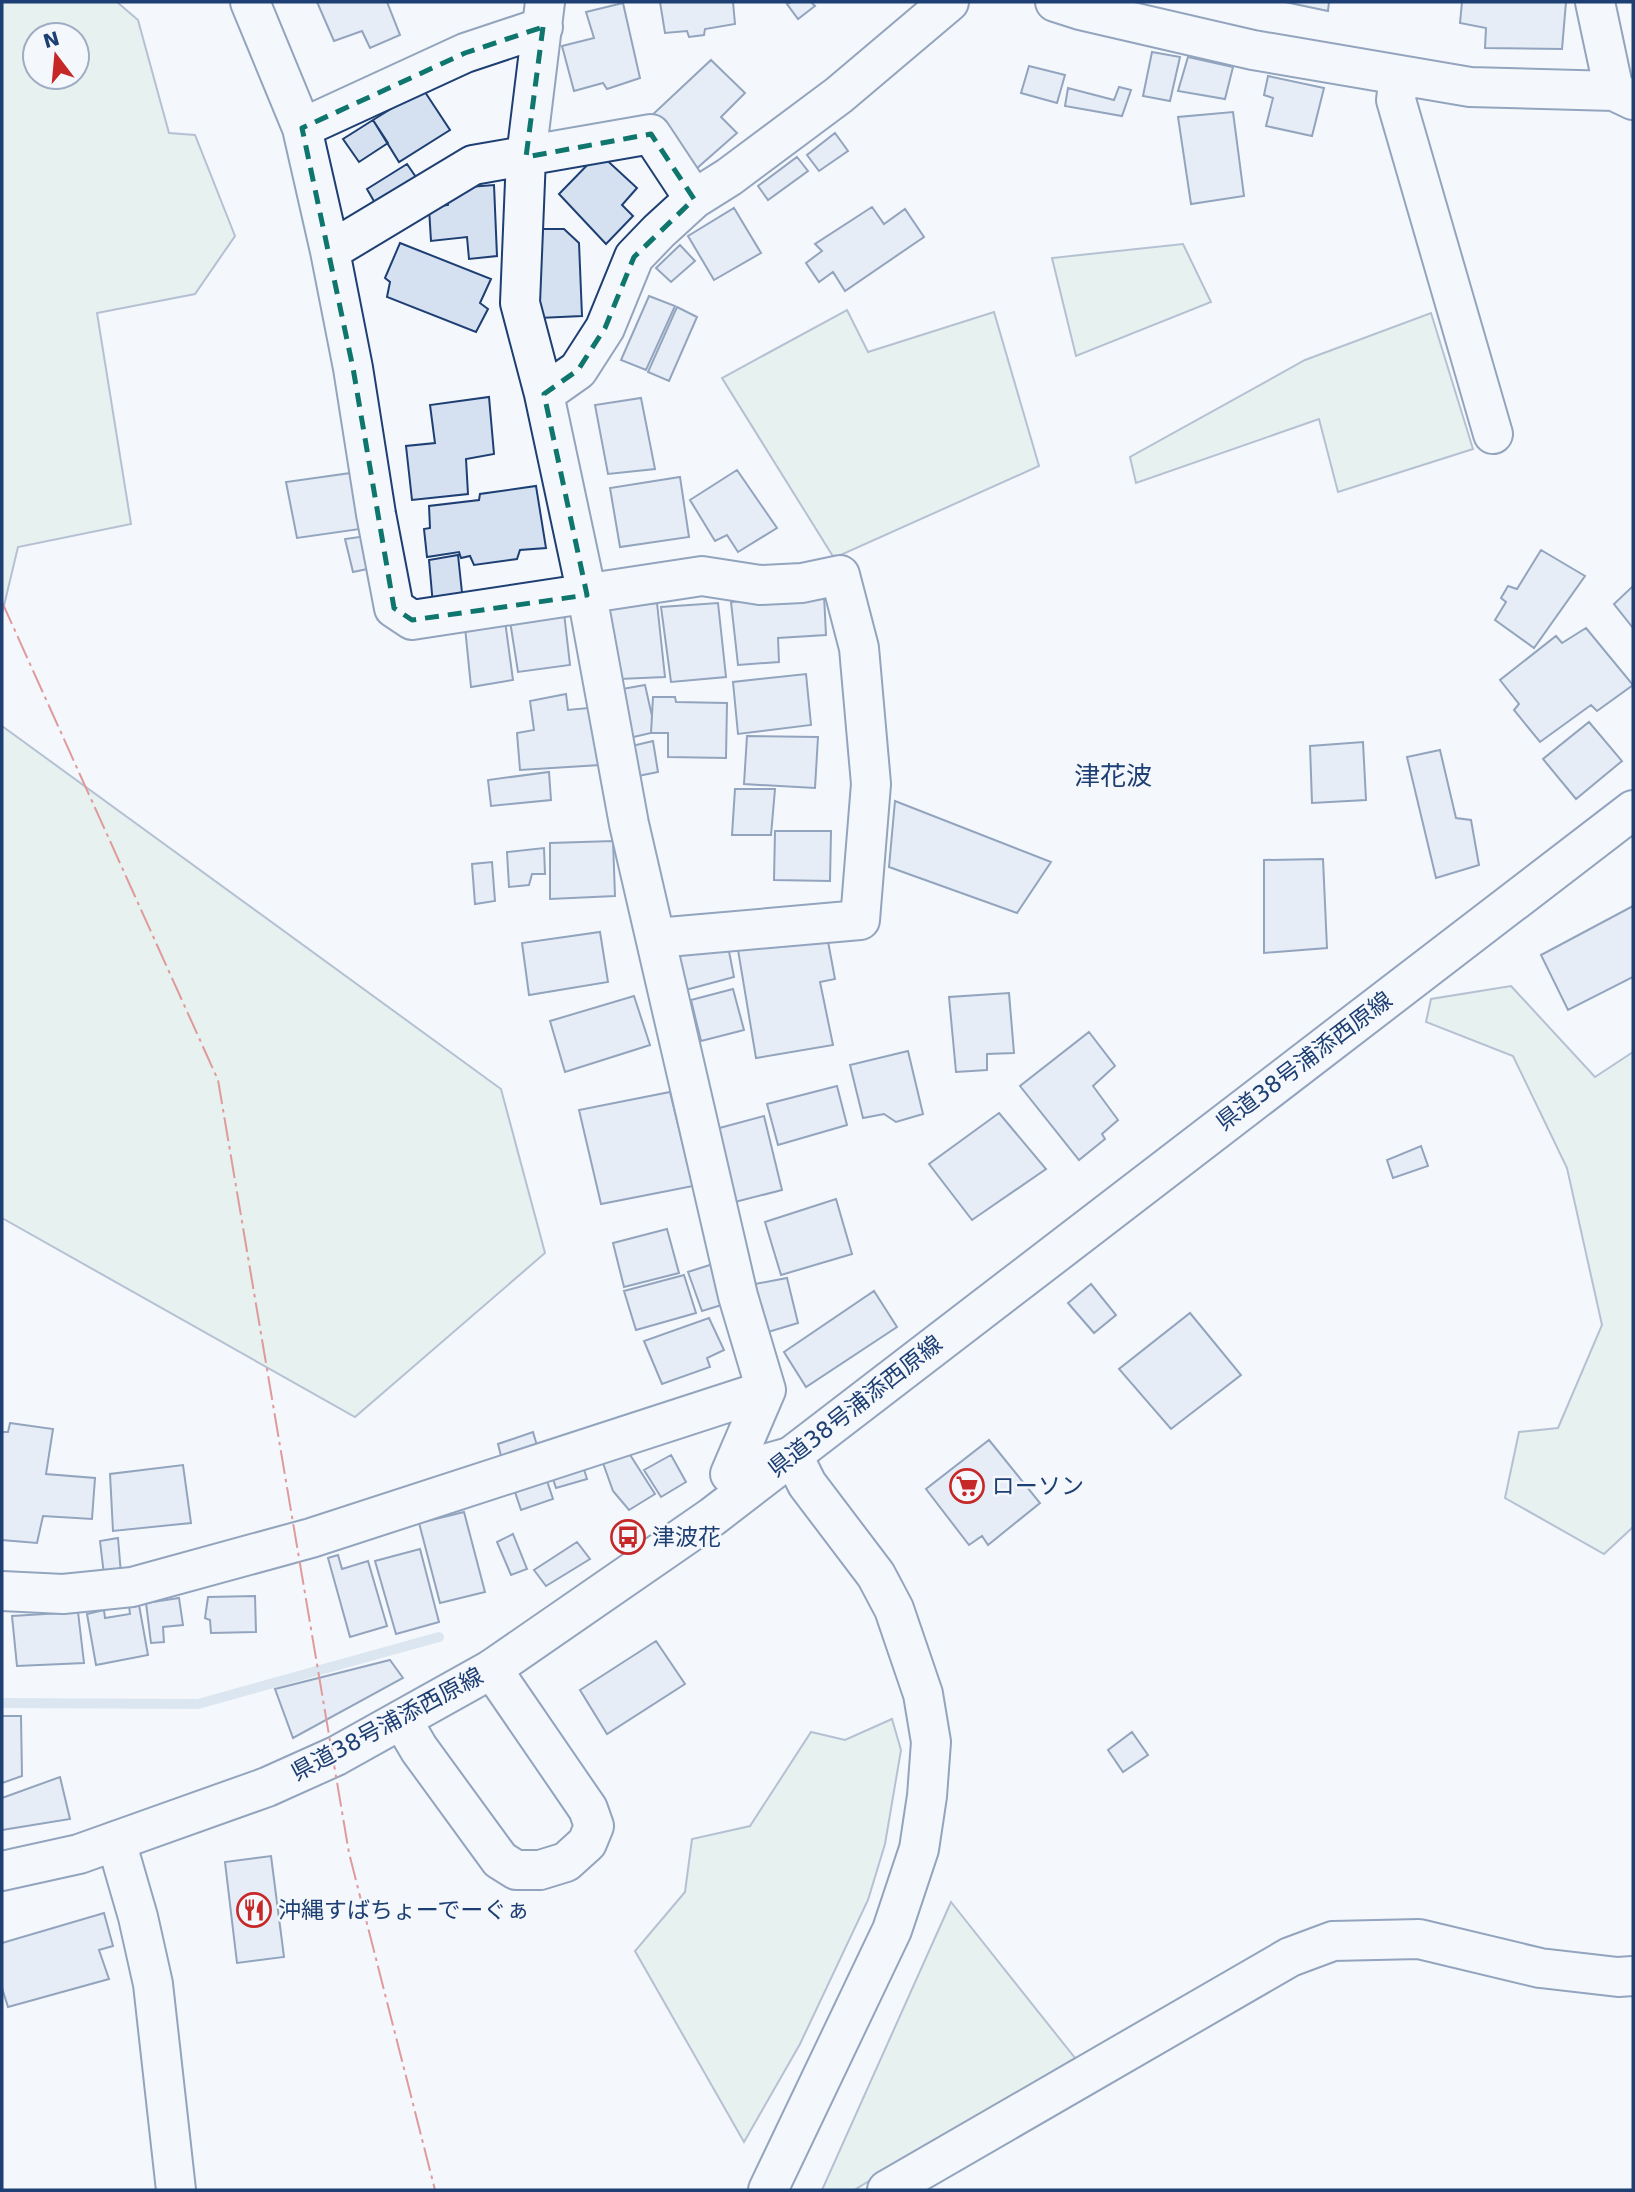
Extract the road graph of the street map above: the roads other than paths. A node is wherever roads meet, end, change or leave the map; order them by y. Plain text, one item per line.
1 (949, 2) edge
2 (1055, 2) edge
3 (1595, 2) edge
4 (256, 3) edge
5 (1093, 7) edge
6 (544, 15) edge
7 (1399, 75) junction
8 (1623, 96) edge
9 (302, 128) junction
10 (526, 158) junction
11 (694, 199) junction
12 (330, 251) junction
13 (544, 394) junction
14 (1493, 434) dead end
15 (587, 595) junction
16 (1633, 810) edge
17 (656, 938) junction
18 (766, 1390) junction
19 (793, 1456) junction
20 (2, 1591) edge
21 (492, 1668) junction
22 (402, 1720) junction
23 (116, 1841) junction
24 (2, 1871) edge
25 (1633, 1976) edge
26 (176, 2190) edge
27 (768, 2190) edge
28 (887, 2190) edge

1 - 11 street
2 - 5 street
3 - 8 street
4 - 9 street
5 - 7 street
6 - 9 street
6 - 10 street
7 - 8 street
7 - 14 street
9 - 12 street
10 - 11 street
10 - 12 street
10 - 13 street
11 - 13 street
12 - 15 street
13 - 15 street
15 - 17 street
15 - 17 street
16 - 19 street, 県道38号浦添西原線
17 - 18 street
18 - 19 street
18 - 20 street
19 - 21 street, 県道38号浦添西原線
19 - 27 street
21 - 22 street, 県道38号浦添西原線
21 - 22 street
22 - 23 street, 県道38号浦添西原線
23 - 24 street, 県道38号浦添西原線
23 - 26 street
25 - 28 street

